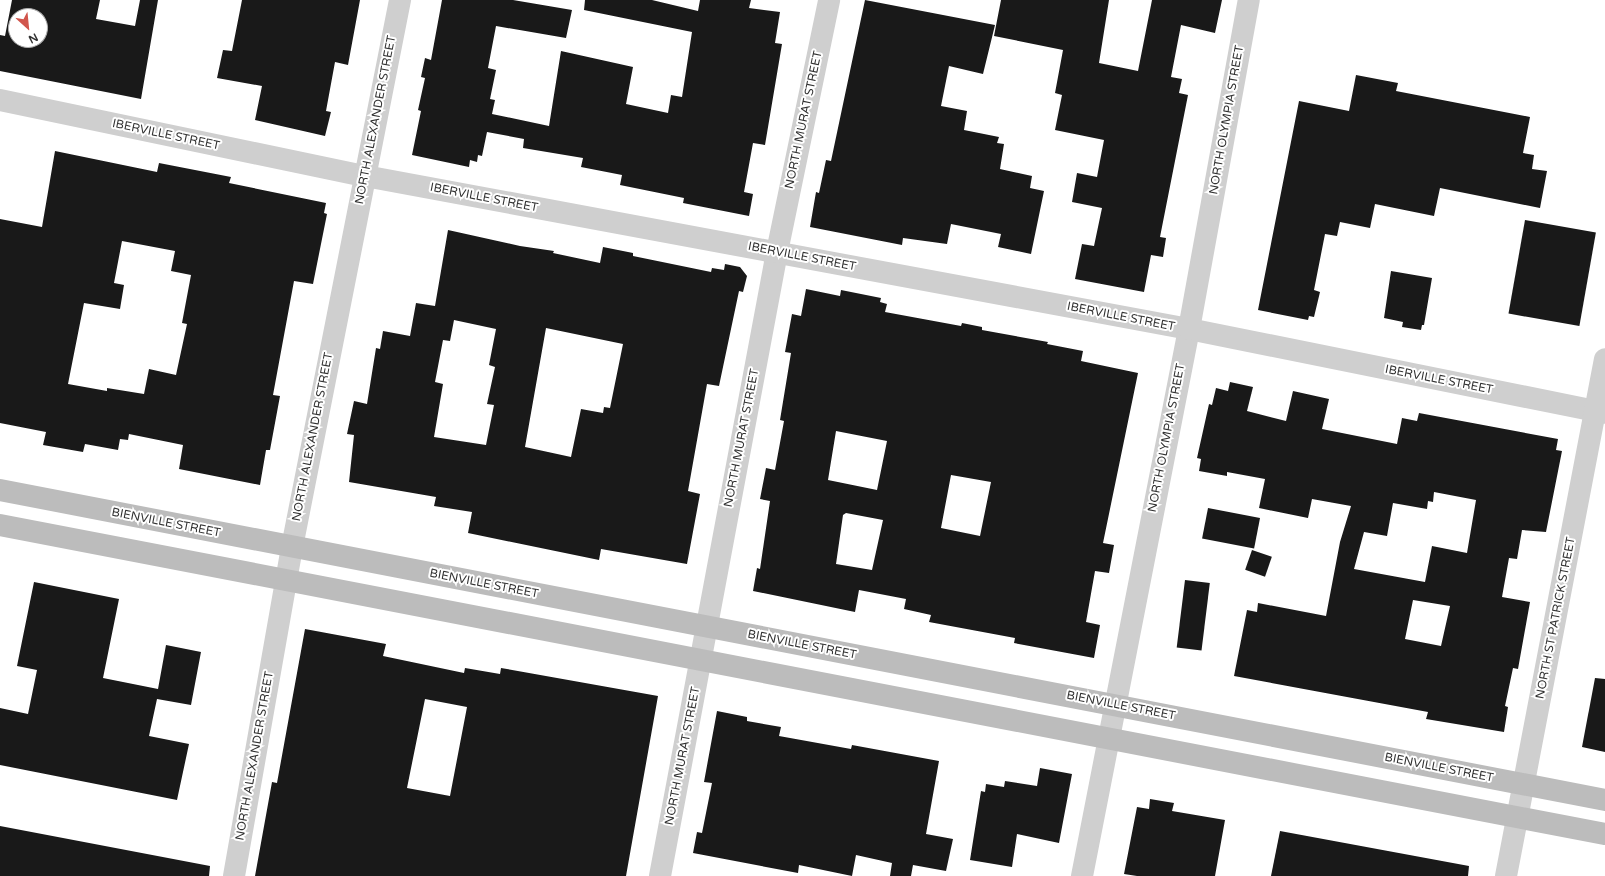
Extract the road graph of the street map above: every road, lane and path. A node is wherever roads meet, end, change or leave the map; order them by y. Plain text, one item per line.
1 (400, 0) edge
2 (829, 0) edge
3 (1249, 0) edge
4 (0, 100) edge
5 (365, 176) junction
6 (777, 252) junction
7 (1189, 330) junction
8 (1605, 359) edge
9 (1600, 412) edge
10 (0, 490) edge
11 (0, 525) edge
12 (292, 547) junction
13 (285, 581) junction
14 (707, 627) junction
15 (701, 661) junction
16 (1115, 706) junction
17 (1109, 739) junction
18 (1524, 784) junction
19 (1605, 800) edge
20 (1518, 817) junction
21 (1605, 834) edge
22 (234, 876) edge
23 (660, 876) edge
24 (1082, 876) edge
25 (1506, 876) edge

1 - 5 street, NORTH ALEXANDER STREET
2 - 6 street, NORTH MURAT STREET
3 - 7 street, NORTH OLYMPIA STREET
4 - 5 street, IBERVILLE STREET
5 - 6 street, IBERVILLE STREET
5 - 12 street, NORTH ALEXANDER STREET
6 - 7 street, IBERVILLE STREET
6 - 14 street, NORTH MURAT STREET
7 - 9 street, IBERVILLE STREET
7 - 16 street, NORTH OLYMPIA STREET
8 - 9 street, NORTH ST PATRICK STREET
9 - 18 street, NORTH ST PATRICK STREET
10 - 12 street, BIENVILLE STREET
11 - 13 street
12 - 13 street, NORTH ALEXANDER STREET
12 - 14 street, BIENVILLE STREET
13 - 15 street
13 - 22 street, NORTH ALEXANDER STREET
14 - 15 street, NORTH MURAT STREET
14 - 16 street, BIENVILLE STREET
15 - 17 street
15 - 23 street, NORTH MURAT STREET
16 - 17 street, NORTH OLYMPIA STREET
16 - 18 street, BIENVILLE STREET
17 - 20 street
17 - 24 street, NORTH OLYMPIA STREET
18 - 19 street, BIENVILLE STREET
18 - 20 street, NORTH ST PATRICK STREET
20 - 21 street
20 - 25 street, NORTH ST PATRICK STREET

